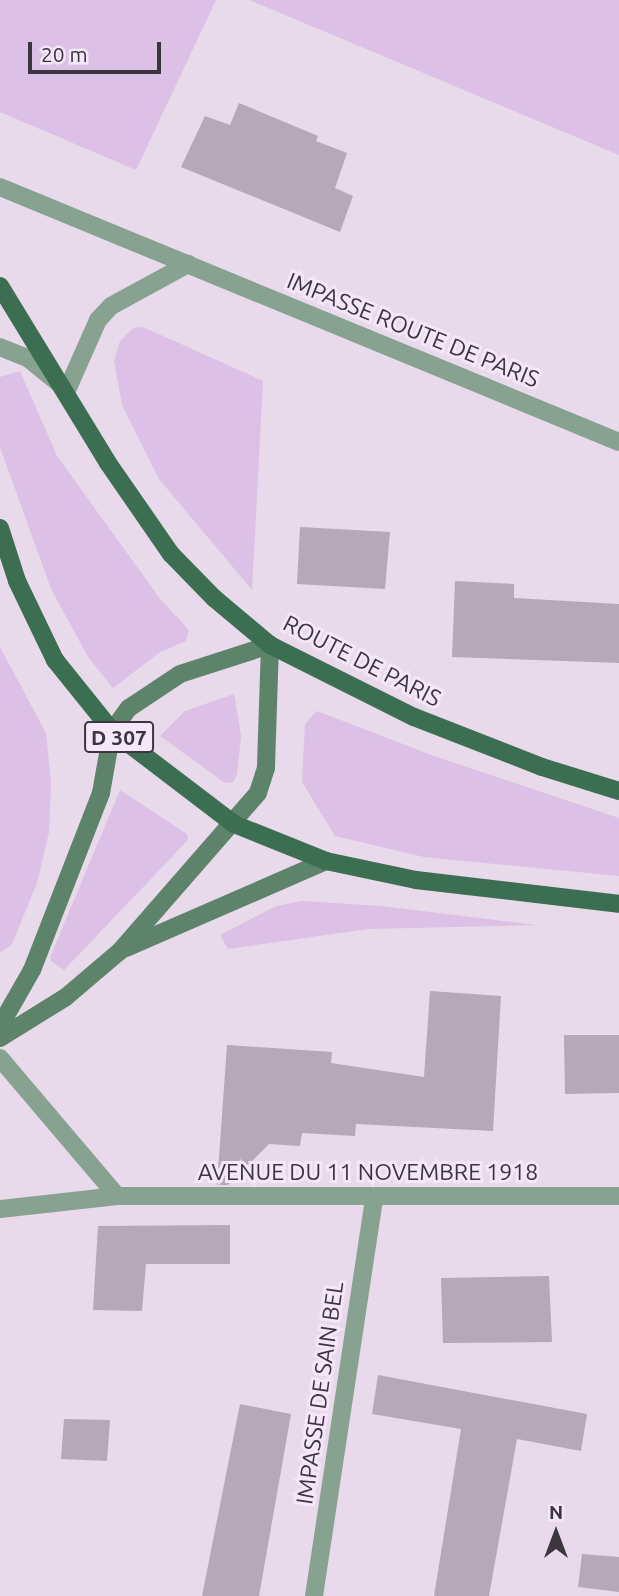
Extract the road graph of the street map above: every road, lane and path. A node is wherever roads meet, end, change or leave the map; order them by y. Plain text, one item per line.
1 (0, 187) edge
2 (188, 264) junction
3 (0, 286) edge
4 (0, 346) edge
5 (67, 390) junction
6 (619, 442) edge
7 (0, 528) edge
8 (271, 645) junction
9 (112, 731) junction
10 (619, 791) edge
11 (234, 824) junction
12 (326, 861) junction
13 (619, 904) edge
14 (120, 951) junction
15 (0, 1026) edge
16 (0, 1038) edge
17 (0, 1058) edge
18 (117, 1196) junction
19 (619, 1196) edge
20 (374, 1197) junction
21 (0, 1209) edge
22 (314, 1596) edge

1 - 2 street, IMPASSE ROUTE DE PARIS
2 - 5 street
2 - 6 street, IMPASSE ROUTE DE PARIS
3 - 5 main road, ROUTE DE PARIS
4 - 5 street
5 - 8 main road, ROUTE DE PARIS
7 - 9 main road, D 307
8 - 9 main road
8 - 10 main road, ROUTE DE PARIS
8 - 11 main road
9 - 11 main road, D 307
9 - 15 main road
11 - 12 main road, D 307
11 - 14 main road
12 - 13 main road, D 307
12 - 14 main road
14 - 16 main road
17 - 18 street
18 - 20 street, AVENUE DU 11 NOVEMBRE 1918
18 - 21 street, AVENUE DU 11 NOVEMBRE 1918
19 - 20 street, AVENUE DU 11 NOVEMBRE 1918
20 - 22 street, IMPASSE DE SAIN BEL

